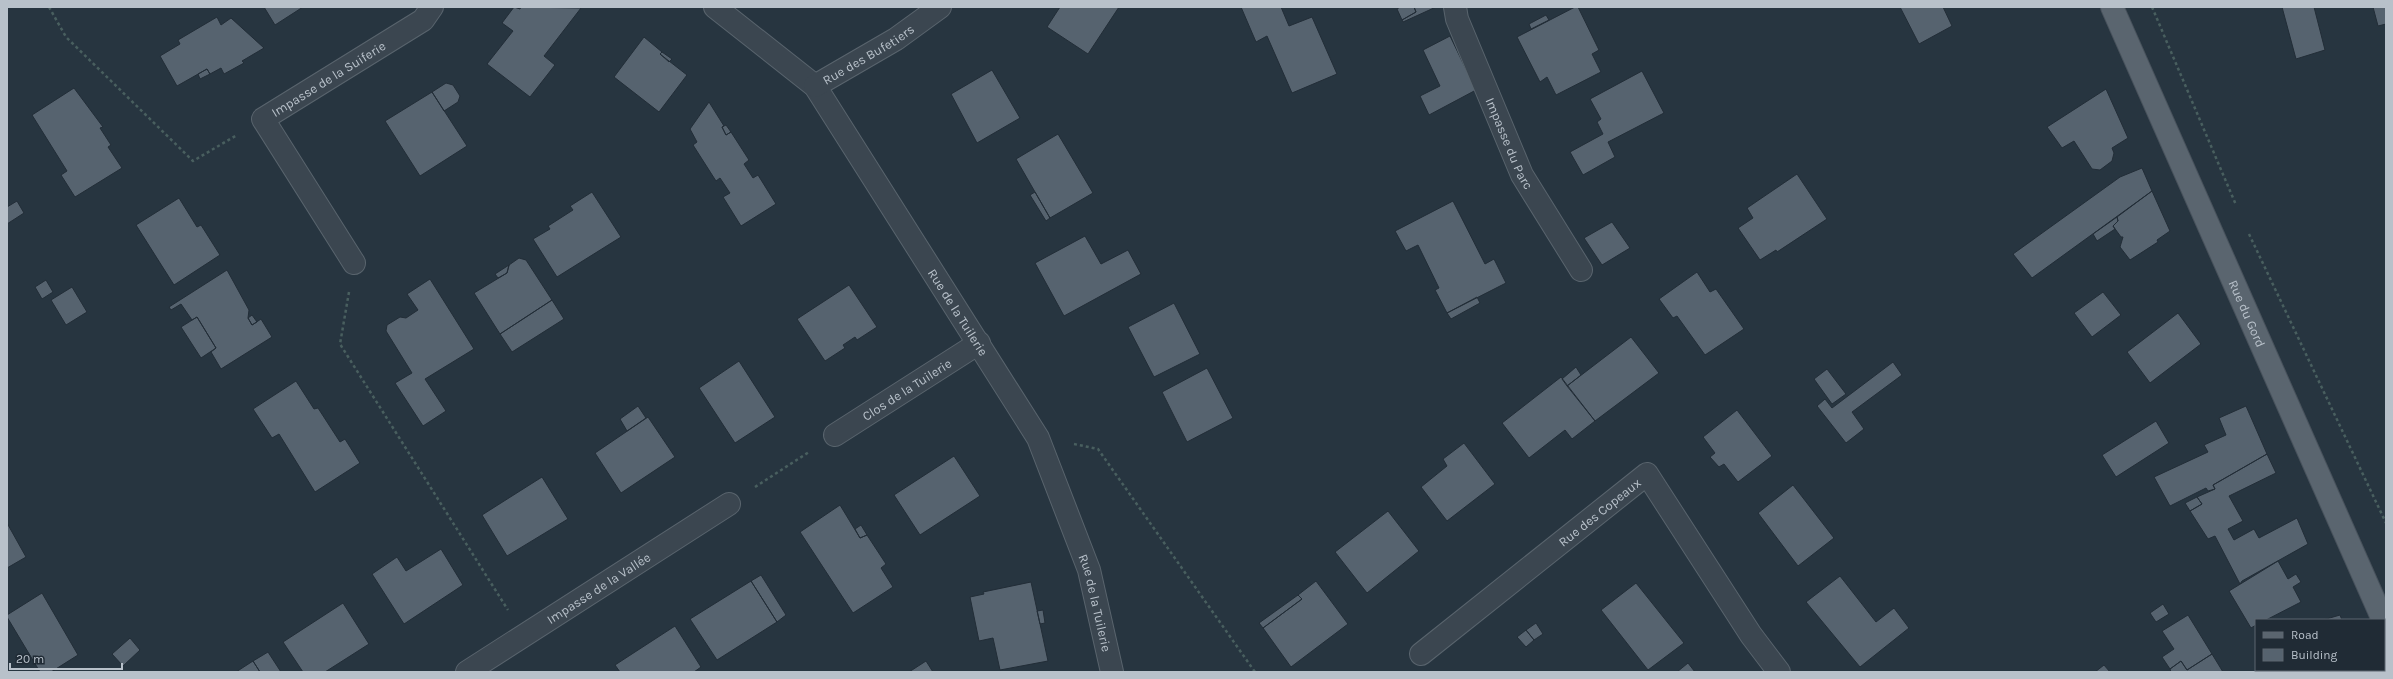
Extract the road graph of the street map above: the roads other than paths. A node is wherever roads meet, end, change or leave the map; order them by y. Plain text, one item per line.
1 (432, 7) edge
2 (715, 7) edge
3 (940, 7) edge
4 (1454, 7) edge
5 (2112, 7) edge
6 (815, 86) junction
7 (354, 263) road end
8 (1581, 270) dead end
9 (979, 343) junction
10 (835, 435) road end
11 (729, 504) road end
12 (2382, 619) edge
13 (1421, 654) dead end
14 (467, 672) edge
15 (1112, 672) edge
16 (1779, 672) edge

1 - 7 street, Impasse de la Suiferie
2 - 6 street, Rue de la Tuilerie
3 - 6 street, Rue des Bufetiers
4 - 8 street, Impasse du Parc
5 - 12 main road, Rue du Gord
6 - 9 street, Rue de la Tuilerie
9 - 10 street, Clos de la Tuilerie
9 - 15 street, Rue de la Tuilerie
11 - 14 street, Impasse de la Vallée
13 - 16 street, Rue des Copeaux

